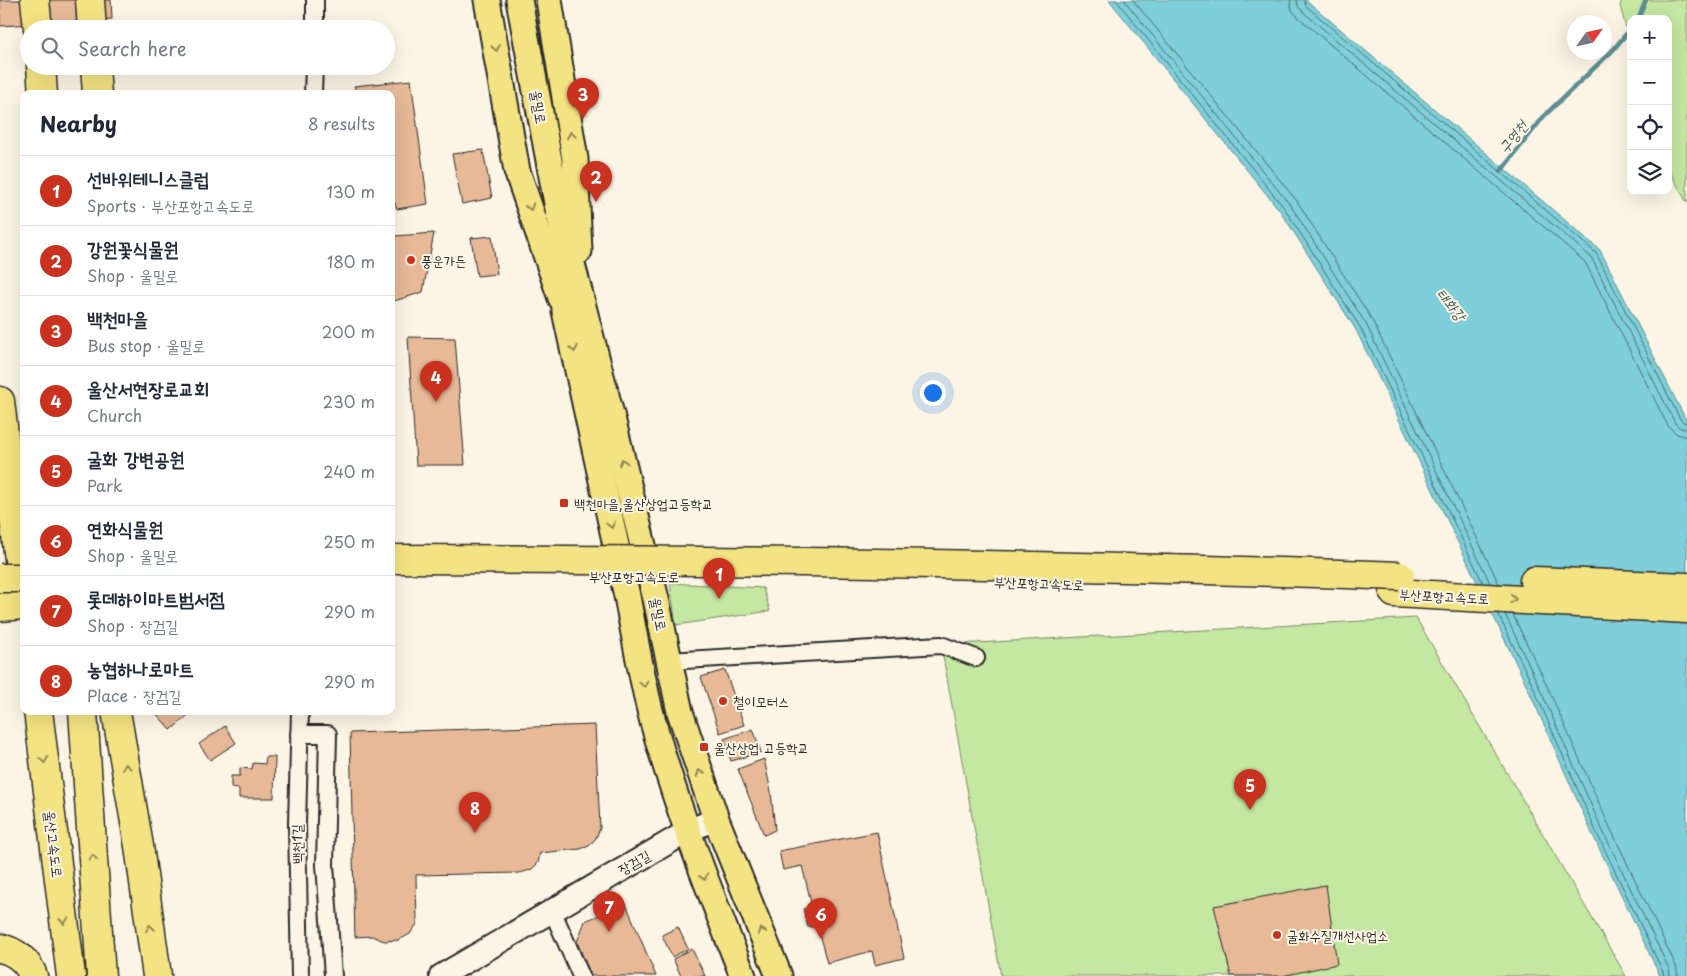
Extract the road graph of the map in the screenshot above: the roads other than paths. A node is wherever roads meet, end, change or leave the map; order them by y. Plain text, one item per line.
1 (36, 0) edge
2 (90, 0) edge
3 (315, 0) edge
4 (487, 0) edge
5 (520, 0) edge
6 (549, 0) edge
7 (37, 20) edge
8 (91, 20) edge
9 (315, 20) edge
10 (42, 75) edge
11 (96, 75) edge
12 (314, 75) edge
13 (43, 90) edge
14 (97, 90) edge
15 (313, 90) edge
16 (574, 308) junction
17 (0, 401) edge
18 (2, 443) edge
19 (395, 559) edge
20 (0, 561) edge
21 (20, 561) edge
22 (20, 574) edge
23 (395, 576) edge
24 (0, 578) edge
25 (20, 578) edge
26 (1687, 587) edge
27 (20, 604) edge
28 (0, 607) edge
29 (1687, 609) edge
30 (976, 658) dead end
31 (668, 661) junction
32 (38, 715) edge
33 (84, 715) edge
34 (117, 715) edge
35 (300, 715) edge
36 (299, 734) junction
37 (716, 819) junction
38 (688, 831) junction
39 (552, 910) junction
40 (0, 948) edge
41 (33, 976) edge
42 (71, 976) edge
43 (101, 976) edge
44 (158, 976) edge
45 (300, 976) edge
46 (333, 976) edge
47 (441, 976) edge
48 (580, 976) edge
49 (743, 976) edge
50 (779, 976) edge

1 - 7 highway
2 - 8 highway
3 - 9 street
4 -> 16 main road
5 - 16 main road, 울밀로
16 -> 6 main road
10 - 13 highway
11 - 14 highway
12 - 15 street
31 -> 16 main road, 울밀로
16 -> 38 main road, 울밀로
17 - 18 highway
18 - 22 highway
19 - 26 highway, 부산포항고속도로, bridge
20 - 21 highway
23 -> 29 highway, 부산포항고속도로
24 - 25 highway, bridge
27 - 28 highway
30 - 31 street
37 -> 31 main road, 울밀로
32 -> 42 highway, 울산고속도로
43 -> 33 highway
44 -> 34 highway
35 - 36 street, 백천1길
36 - 45 street, 백천1길
36 - 46 street
37 - 38 main road, 장검길
50 -> 37 main road, 울밀로
38 - 39 main road, 장검길
38 -> 49 main road, 울밀로
39 - 47 main road, 장검길
39 - 48 street
40 - 41 highway

